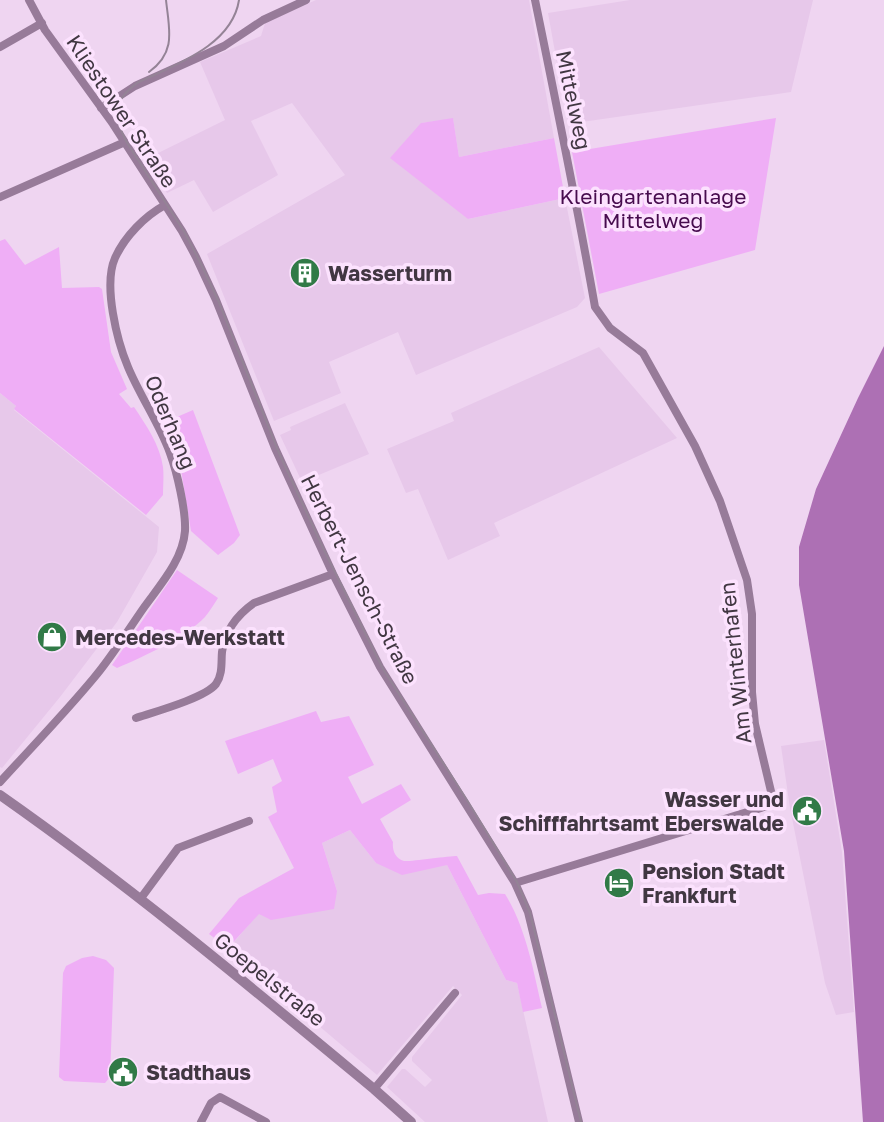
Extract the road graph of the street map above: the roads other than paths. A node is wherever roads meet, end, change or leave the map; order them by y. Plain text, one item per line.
1 (29, 0) edge
2 (306, 0) edge
3 (535, 0) edge
4 (42, 23) junction
5 (0, 47) edge
6 (101, 108) junction
7 (125, 142) junction
8 (0, 197) edge
9 (165, 205) junction
10 (643, 353) joint
11 (333, 574) junction
12 (136, 718) dead end
13 (0, 782) edge
14 (0, 795) edge
15 (249, 821) dead end
16 (515, 883) junction
17 (141, 898) junction
18 (455, 993) dead end
19 (374, 1089) junction
20 (201, 1122) edge
21 (266, 1122) edge
22 (411, 1122) edge
23 (579, 1122) edge

1 - 4 street, Kliestower Straße
2 - 6 street
3 - 10 street, Mittelweg
4 - 5 street
4 - 6 street, Kliestower Straße
6 - 7 street, Kliestower Straße
7 - 8 street
7 - 9 street, Kliestower Straße
9 - 11 street, Herbert-Jensch-Straße
9 - 13 street, Oderhang
10 - 16 street, Am Winterhafen
11 - 12 street
11 - 16 street, Herbert-Jensch-Straße
14 - 17 street, Goepelstraße
15 - 17 street
16 - 23 street, Herbert-Jensch-Straße
17 - 19 street, Goepelstraße
18 - 19 street
19 - 22 street, Goepelstraße
20 - 21 street

